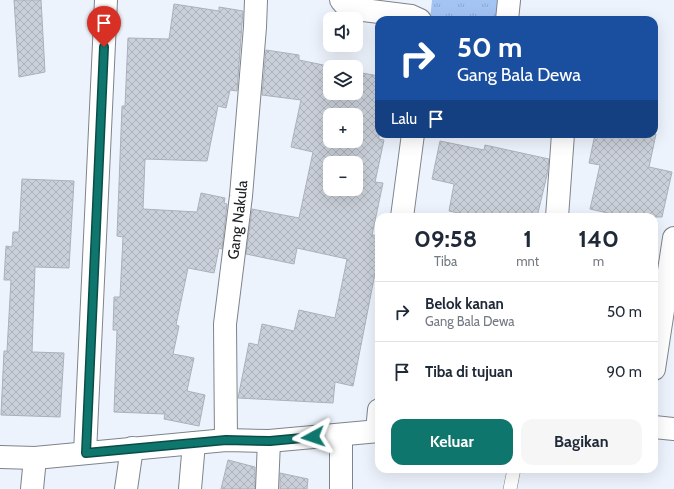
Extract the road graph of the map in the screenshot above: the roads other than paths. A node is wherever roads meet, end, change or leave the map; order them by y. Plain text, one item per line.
1 (106, 0) edge
2 (256, 0) edge
3 (341, 0) edge
4 (510, 0) edge
5 (411, 16) edge
6 (508, 16) edge
7 (412, 138) edge
8 (563, 138) edge
9 (402, 213) edge
10 (557, 213) edge
11 (674, 238) edge
12 (658, 343) edge
13 (658, 427) edge
14 (674, 429) edge
15 (375, 431) edge
16 (342, 435) junction
17 (226, 440) junction
18 (270, 441) junction
19 (194, 444) junction
20 (132, 448) junction
21 (86, 453) junction
22 (0, 457) edge
23 (35, 458) junction
24 (513, 473) edge
25 (32, 489) edge
26 (126, 489) edge
27 (190, 489) edge
28 (267, 489) edge
29 (341, 489) edge
30 (510, 489) edge

1 - 21 street
2 - 17 street, Gang Nakula
3 - 5 street
4 - 6 street
7 - 9 street
8 - 10 street
11 - 12 street
13 - 14 street
15 - 16 street
16 - 18 street
16 - 29 street
17 - 18 street
17 - 19 street
18 - 28 street
19 - 20 street
19 - 27 street
20 - 21 street
20 - 26 street
21 - 23 street
22 - 23 street
23 - 25 street
24 - 30 lane

